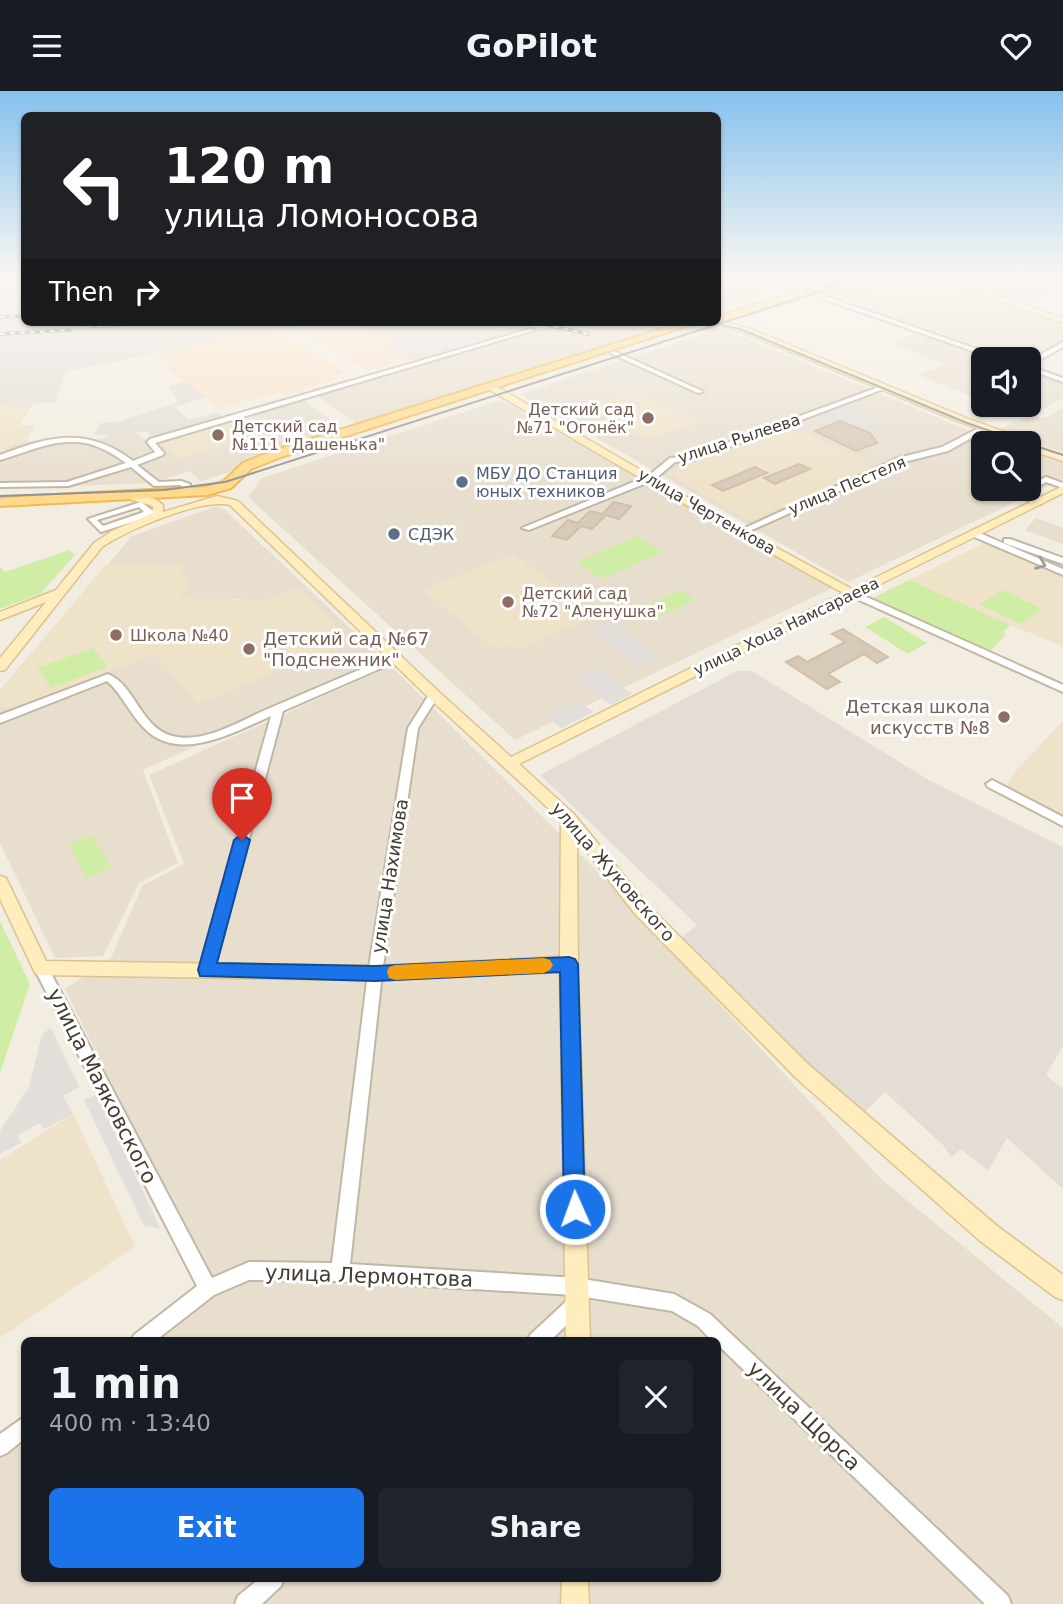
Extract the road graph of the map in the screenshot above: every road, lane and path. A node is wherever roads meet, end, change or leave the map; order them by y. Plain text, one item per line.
1 (470, 348) edge
2 (618, 348) edge
3 (631, 348) edge
4 (779, 348) edge
5 (788, 348) edge
6 (1057, 348) edge
7 (614, 353) junction
8 (1041, 358) edge
9 (1041, 371) edge
10 (1063, 380) edge
11 (495, 389) junction
12 (879, 389) junction
13 (700, 392) dead end
14 (980, 431) edge
15 (993, 431) edge
16 (971, 436) edge
17 (1041, 448) edge
18 (1063, 456) edge
19 (0, 458) edge
20 (132, 464) junction
21 (651, 478) junction
22 (237, 484) junction
23 (0, 485) edge
24 (1063, 488) edge
25 (186, 493) junction
26 (133, 497) junction
27 (203, 499) junction
28 (217, 499) junction
29 (0, 502) edge
30 (1038, 502) junction
31 (234, 503) junction
32 (151, 516) junction
33 (526, 527) dead end
34 (740, 532) junction
35 (978, 533) junction
36 (1063, 561) edge
37 (1063, 572) edge
38 (58, 593) junction
39 (851, 593) junction
40 (48, 608) junction
41 (0, 616) edge
42 (0, 625) edge
43 (396, 658) junction
44 (0, 667) edge
45 (1063, 689) edge
46 (434, 695) junction
47 (278, 709) junction
48 (0, 719) edge
49 (510, 763) junction
50 (992, 784) dead end
51 (569, 818) junction
52 (1063, 822) edge
53 (0, 882) edge
54 (569, 964) junction
55 (41, 968) junction
56 (206, 970) junction
57 (375, 973) junction
58 (340, 1272) junction
59 (208, 1289) junction
60 (1063, 1289) edge
61 (577, 1294) junction
62 (145, 1337) edge
63 (539, 1337) edge
64 (578, 1337) edge
65 (21, 1429) edge
66 (0, 1446) edge
67 (271, 1582) edge
68 (575, 1582) edge
69 (246, 1604) edge
70 (575, 1604) edge
71 (1000, 1604) edge

1 - 20 street
2 - 11 main road
3 - 7 main road
4 - 12 street
5 - 15 street
6 - 8 street
7 - 11 main road
7 - 13 street
9 - 10 street
11 - 21 street, улица Чертенкова
11 - 22 main road
12 - 14 street
12 - 21 street, улица Рылеева
16 - 34 street, улица Пестеля
17 - 18 street
19 - 20 street
20 - 23 street
20 - 25 street
21 - 33 street, улица Рылеева
21 - 34 street, улица Чертенкова
22 - 25 main road
22 - 27 street
22 - 28 main road
22 - 31 street
24 - 30 street, улица Хоца Намсараева
24 - 30 street
25 - 26 main road
26 - 27 main road
26 - 29 main road
26 - 32 street
27 - 28 main road
27 - 32 street
28 - 31 street
28 - 32 street
30 - 35 street, улица Хоца Намсараева
31 - 43 street, улица Жуковского
32 - 32 street
32 - 38 street
34 - 39 street, улица Чертенкова
35 - 36 street
35 -> 37 street
35 - 39 street, улица Хоца Намсараева
38 - 40 street
38 - 41 street
39 - 45 street
39 - 49 street, улица Хоца Намсараева
40 - 42 street
40 - 44 street
43 - 46 street, улица Жуковского
43 - 47 street
46 - 49 street, улица Жуковского
46 - 57 street, улица Нахимова
47 - 48 street
47 - 56 street
49 - 51 street, улица Жуковского
50 - 52 street
51 - 54 street
51 - 60 street, улица Жуковского
53 - 55 street, улица Маяковского
54 - 57 street
54 - 61 street
55 - 56 street
55 - 59 street, улица Маяковского
56 - 57 street
57 - 58 street, улица Нахимова
58 - 59 street, улица Лермонтова
58 - 61 street, улица Лермонтова
59 - 62 street, улица Лермонтова
61 - 63 street
61 - 64 street
61 - 71 street, улица Щорса
65 - 66 street
67 - 69 street
68 - 70 street

